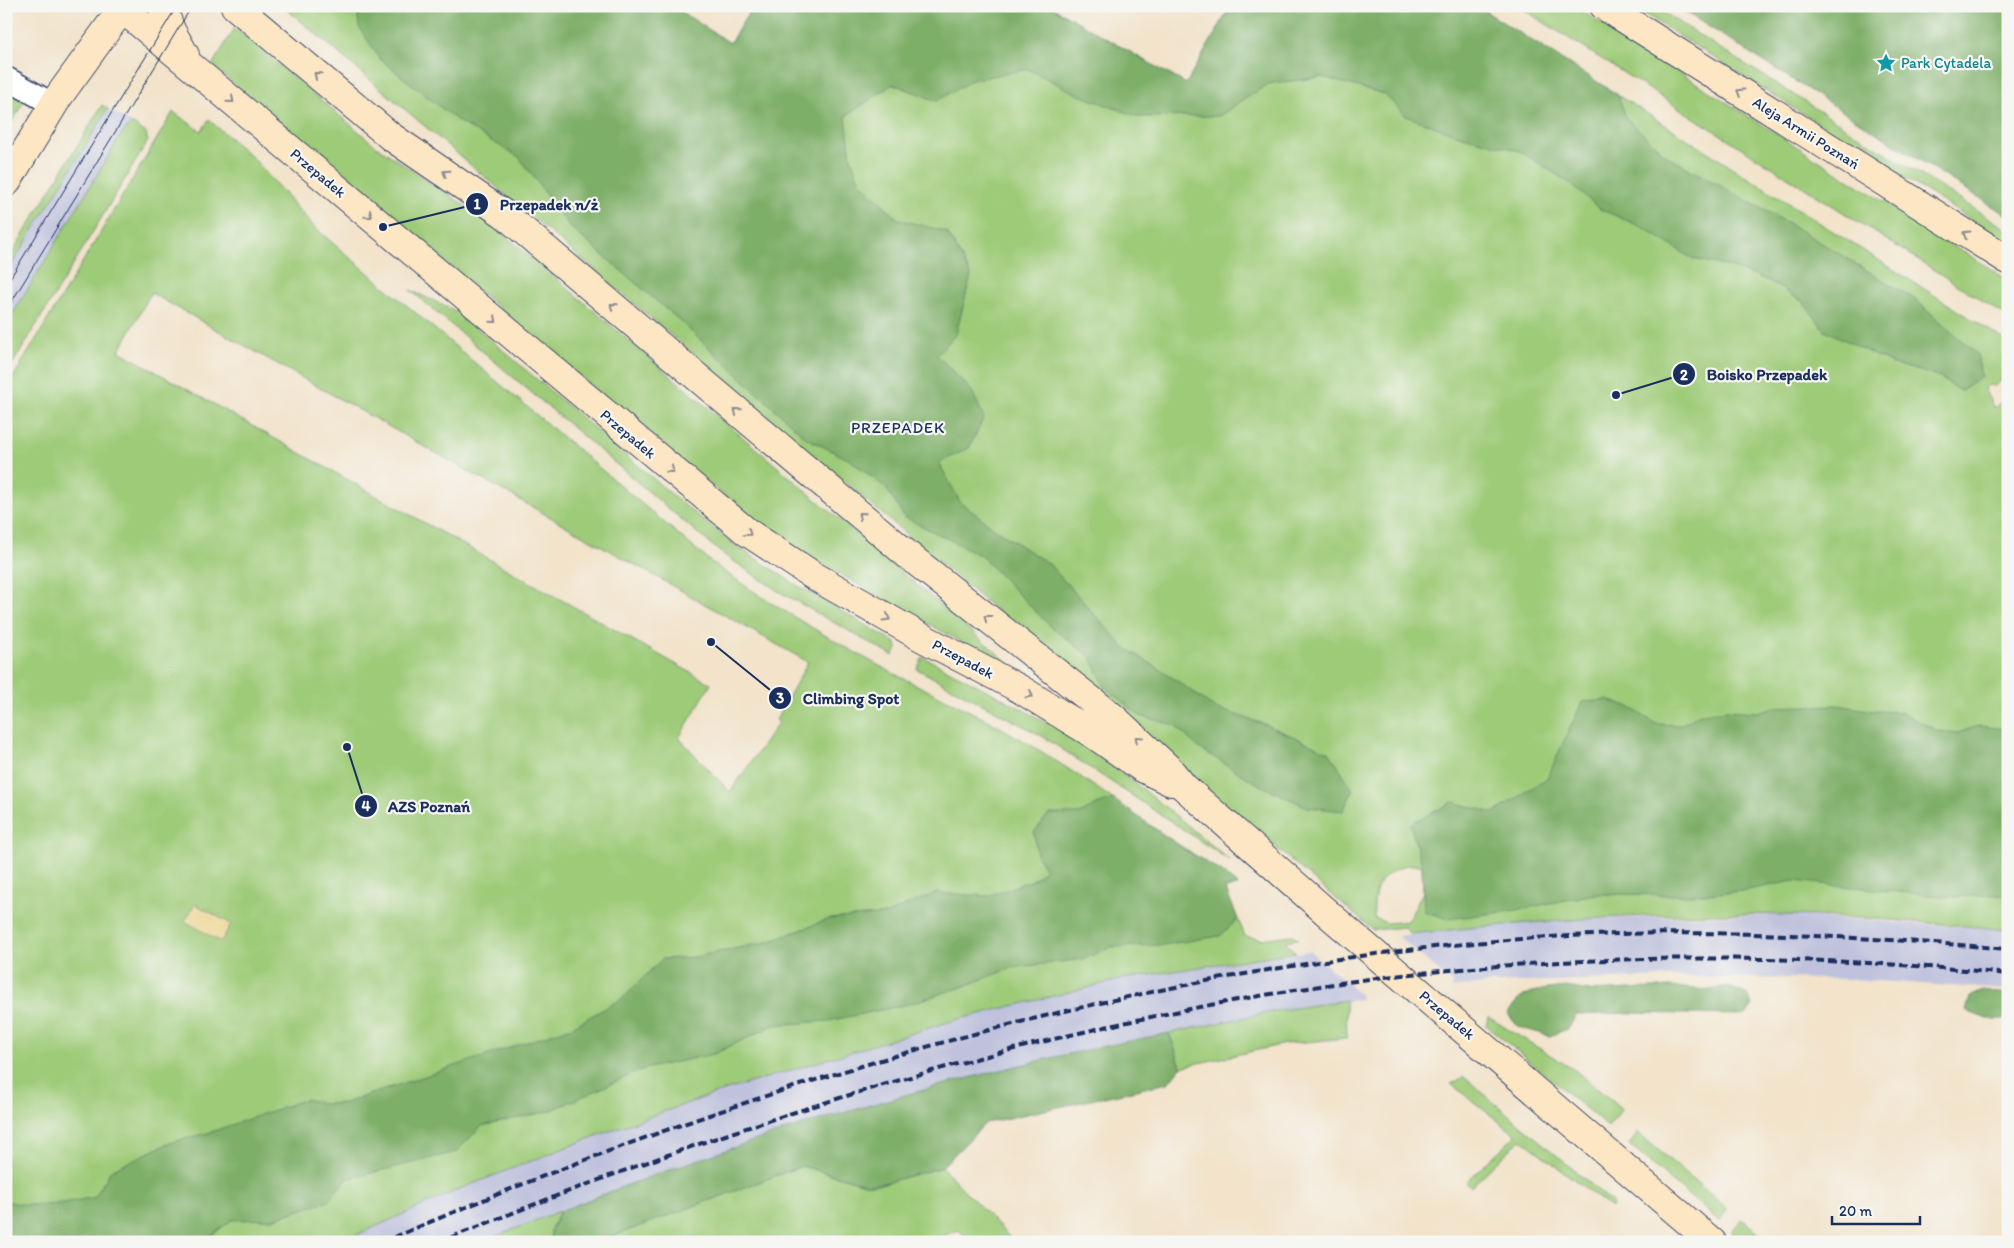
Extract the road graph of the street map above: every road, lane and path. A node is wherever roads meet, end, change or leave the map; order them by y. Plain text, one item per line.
1 (162, 6) edge
2 (236, 6) edge
3 (1604, 6) edge
4 (122, 7) edge
5 (194, 69) junction
6 (6, 78) edge
7 (54, 105) junction
8 (6, 184) edge
9 (2008, 260) edge
10 (1184, 786) junction
11 (1681, 1215) junction
12 (1702, 1242) edge
13 (1712, 1242) edge

1 - 5 street
10 -> 2 street, Przepadek
9 -> 3 street, Aleja Armii Poznań
4 - 5 street, Przepadek
4 - 7 street
5 -> 10 street, Przepadek
6 - 7 street
7 - 8 street
10 - 11 street, Przepadek
11 - 12 street
11 - 13 street, Przepadek

